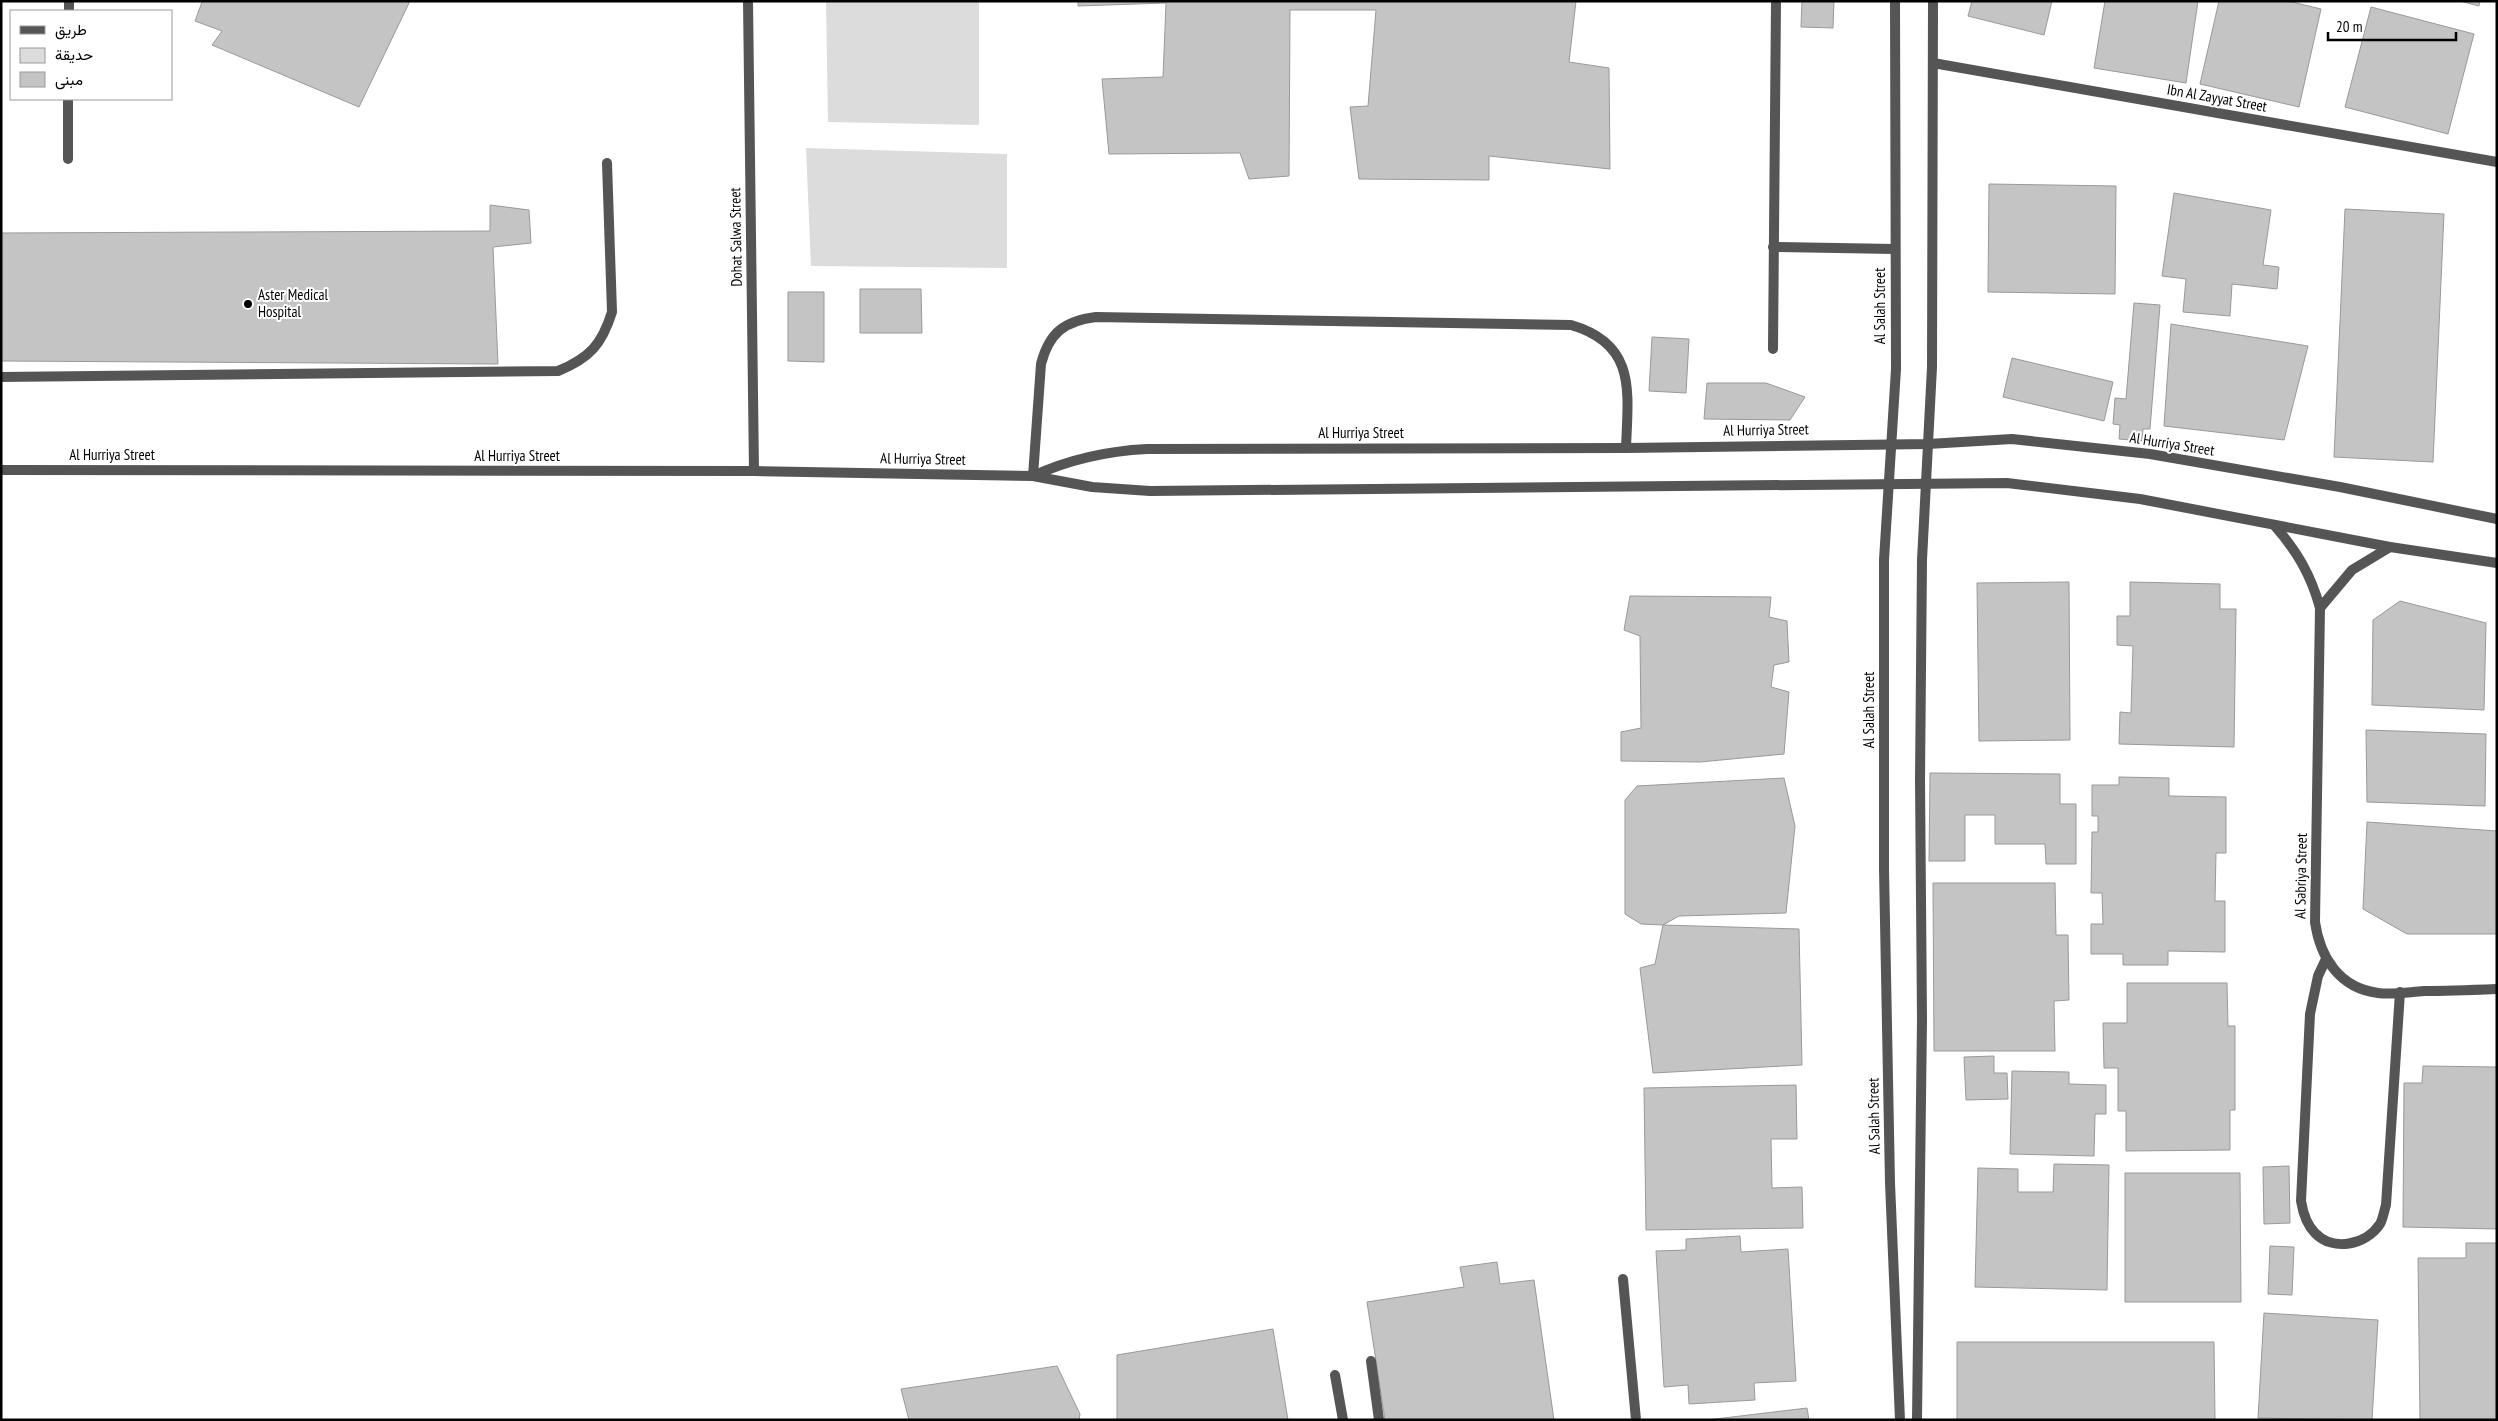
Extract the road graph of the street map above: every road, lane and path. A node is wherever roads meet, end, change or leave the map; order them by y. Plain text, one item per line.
1 (748, 1) edge
2 (1776, 1) edge
3 (1895, 1) edge
4 (1933, 1) edge
5 (1933, 64) junction
6 (68, 100) edge
7 (68, 159) dead end
8 (607, 162) dead end
9 (2497, 162) edge
10 (1773, 247) junction
11 (1895, 249) junction
12 (1774, 349) dead end
13 (1, 378) edge
14 (1891, 444) junction
15 (1928, 444) junction
16 (1626, 448) junction
17 (1, 470) edge
18 (754, 471) junction
19 (1033, 476) junction
20 (1888, 485) junction
21 (1926, 485) junction
22 (2497, 519) edge
23 (2274, 525) junction
24 (2390, 547) junction
25 (2497, 563) edge
26 (2320, 608) junction
27 (2326, 959) junction
28 (2497, 989) edge
29 (2400, 992) junction
30 (1623, 1279) dead end
31 (1371, 1362) dead end
32 (1335, 1375) dead end
33 (1917, 1385) junction
34 (1900, 1386) junction
35 (1343, 1420) edge
36 (1379, 1420) edge
37 (1636, 1420) edge
38 (1900, 1420) edge
39 (1917, 1420) edge

1 - 18 street, Dohat Salwa Street
2 - 10 street
3 - 11 street, Al Salah Street
4 - 5 street
5 - 9 street, Ibn Al Zayyat Street
5 - 15 street
6 - 7 street
8 - 13 street
10 - 11 street
10 - 12 street
11 - 14 street, Al Salah Street
14 - 15 street, Al Hurriya Street
14 - 16 street, Al Hurriya Street
14 - 20 street, Al Salah Street
15 - 21 street
15 - 22 street, Al Hurriya Street
16 - 19 street, Al Hurriya Street
16 - 19 street
17 - 18 street, Al Hurriya Street
18 - 19 street, Al Hurriya Street
19 - 20 street, Al Hurriya Street
20 - 21 street, Al Hurriya Street
20 - 34 street, Al Salah Street
21 - 23 street, Al Hurriya Street
21 - 33 street
23 - 24 street, Al Hurriya Street
23 - 26 street, Al Sabriya Street
24 - 25 street, Al Hurriya Street
24 - 26 street
26 - 27 street, Al Sabriya Street
27 - 29 street, Al Sabriya Street
27 - 29 street
28 - 29 street, Al Sabriya Street
30 - 37 street
31 - 36 street
32 - 35 street
33 - 34 street
33 - 39 street
34 - 38 street, Al Salah Street

